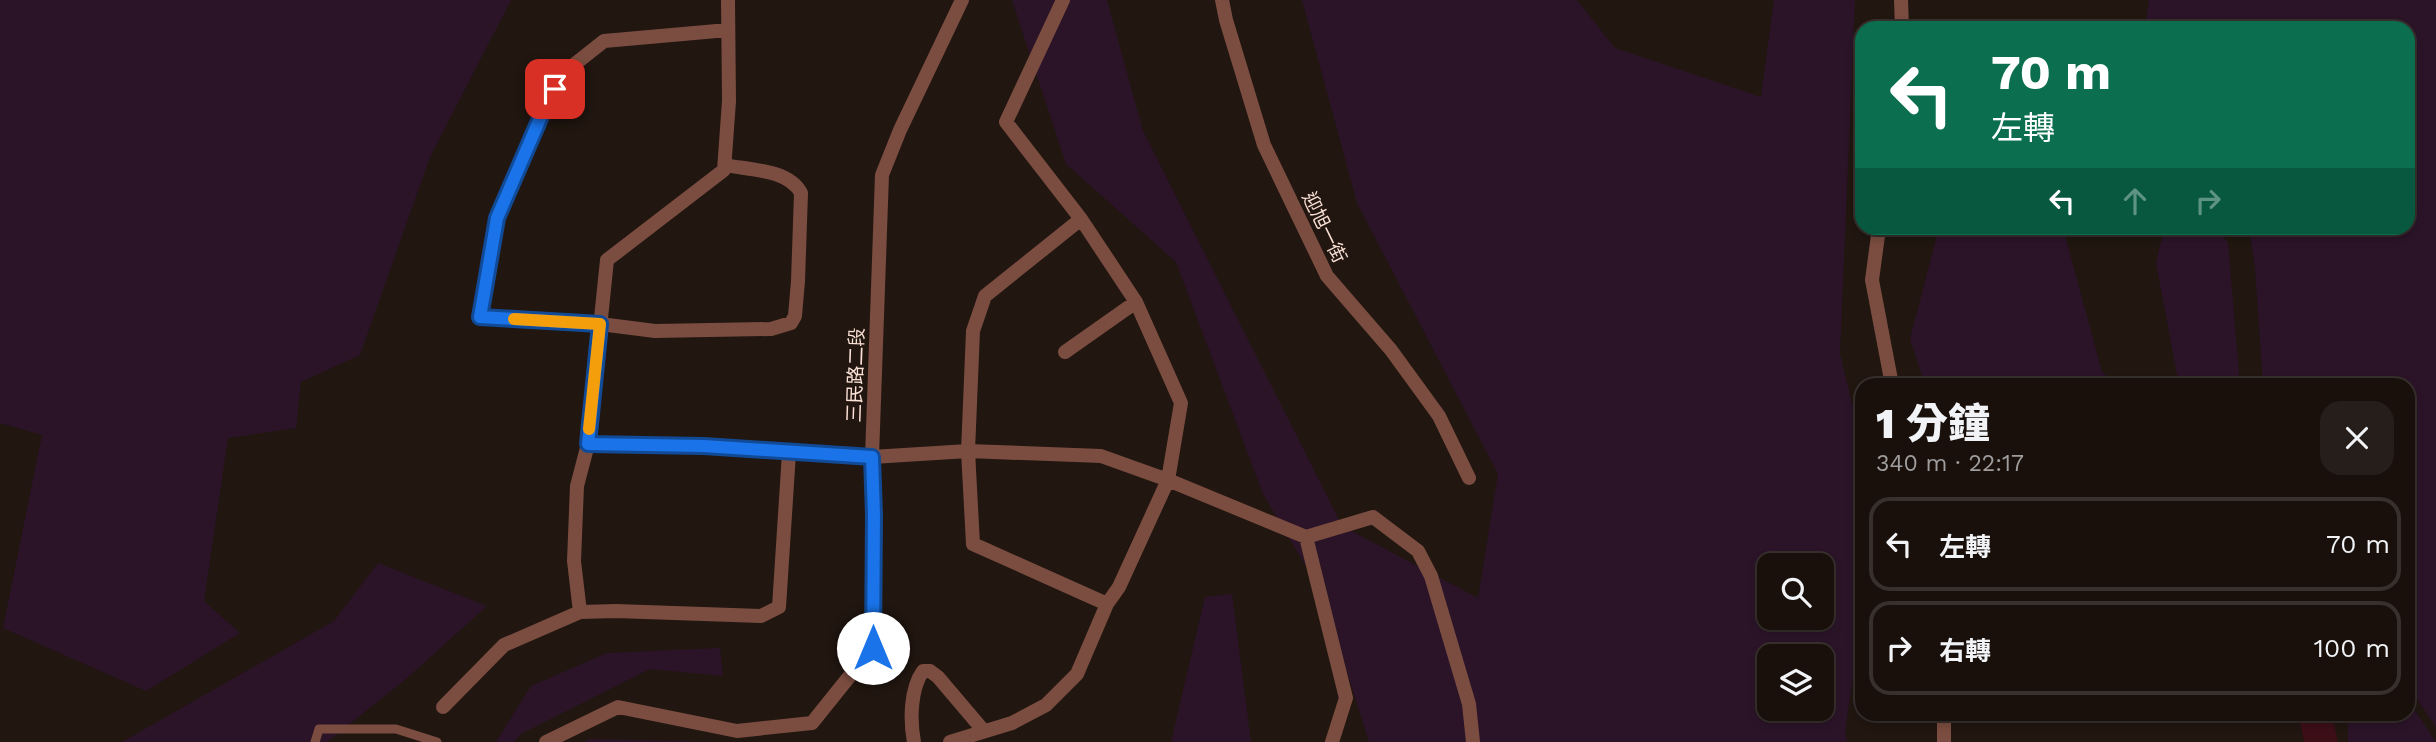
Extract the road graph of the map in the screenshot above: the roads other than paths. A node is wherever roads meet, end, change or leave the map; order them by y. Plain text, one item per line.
1 (728, 0) edge
2 (962, 0) edge
3 (1063, 0) edge
4 (1222, 0) edge
5 (1901, 0) edge
6 (1902, 21) edge
7 (728, 30) junction
8 (725, 165) junction
9 (1082, 219) junction
10 (1878, 235) edge
11 (1136, 303) junction
12 (600, 324) junction
13 (1065, 352) dead end
14 (1891, 378) edge
15 (588, 444) junction
16 (968, 451) junction
17 (789, 453) junction
18 (872, 457) junction
19 (1469, 478) dead end
20 (1168, 480) junction
21 (1306, 537) junction
22 (1107, 604) junction
23 (580, 612) junction
24 (443, 707) dead end
25 (1944, 721) edge
26 (984, 730) junction
27 (954, 741) edge
28 (315, 742) edge
29 (437, 742) edge
30 (546, 742) edge
31 (914, 742) edge
32 (1332, 742) edge
33 (1474, 742) edge
34 (1944, 742) edge

1 - 7 street
2 - 18 street, 三民路二段
3 - 9 street
4 - 19 street, 迎旭一街
5 - 6 street
7 - 8 street
7 - 12 street
8 - 12 street
8 - 12 street
9 - 11 street
9 - 16 street
10 - 14 street
11 - 13 street
11 - 20 street
12 - 15 street
15 - 17 street
15 - 23 street
16 - 18 street
16 - 20 street
16 - 22 street
17 - 18 street
17 - 23 street
18 - 30 street, 三民路二段
20 - 21 street
20 - 22 street
21 - 32 street
21 - 33 street
22 - 26 street
23 - 24 street
25 - 34 street
26 - 27 street
26 - 31 street
28 - 29 lane

